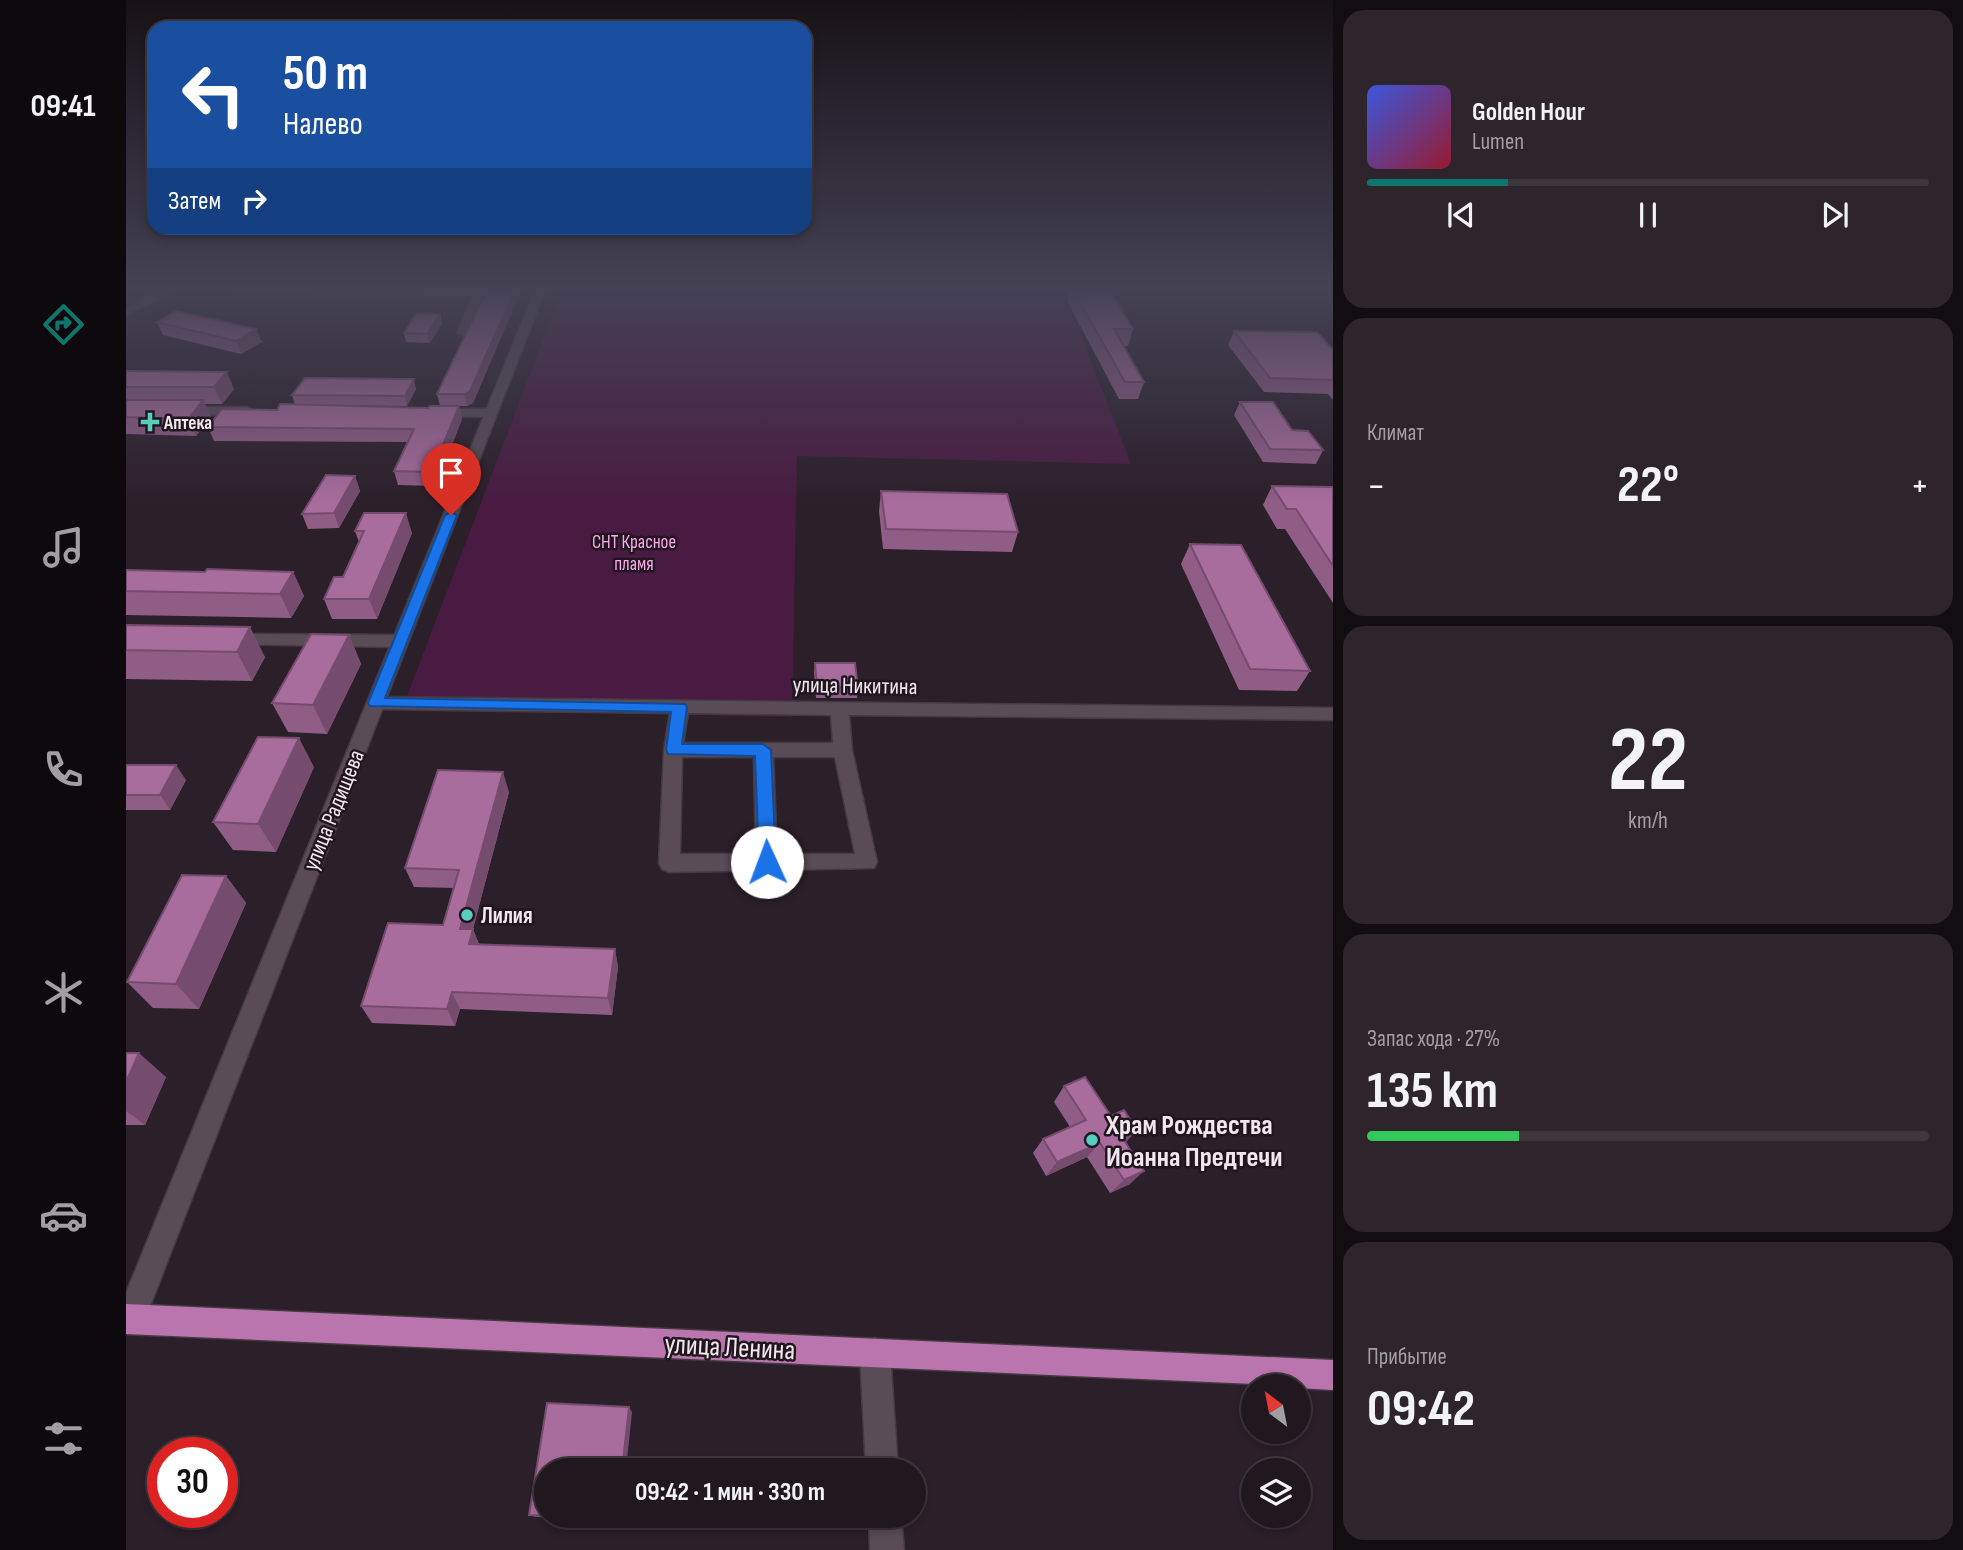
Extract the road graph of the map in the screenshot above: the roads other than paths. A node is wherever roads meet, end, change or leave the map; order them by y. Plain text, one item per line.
1 (512, 360) edge
2 (167, 410) edge
3 (261, 411) edge
4 (424, 413) edge
5 (491, 413) junction
6 (222, 640) edge
7 (401, 641) junction
8 (376, 703) junction
9 (680, 707) junction
10 (840, 710) junction
11 (1333, 714) edge
12 (673, 750) junction
13 (763, 750) junction
14 (844, 750) junction
15 (767, 862) junction
16 (127, 1324) edge
17 (876, 1353) junction
18 (1333, 1375) edge
19 (881, 1458) edge
20 (886, 1528) edge
21 (887, 1550) edge

1 - 5 street, улица Радищева
2 - 3 street
4 - 5 street
5 - 7 street, улица Радищева
6 - 7 street
7 - 8 street, улица Радищева
8 - 9 street, улица Никитина
8 - 16 street, улица Радищева
9 - 10 street, улица Никитина
9 - 12 street
10 - 11 street, улица Никитина
10 - 14 street
12 - 13 street
12 - 15 street
13 - 14 street
13 - 15 street
14 - 15 street
16 - 17 main road, улица Ленина
17 - 18 main road, улица Ленина
17 - 19 street
20 - 21 street

